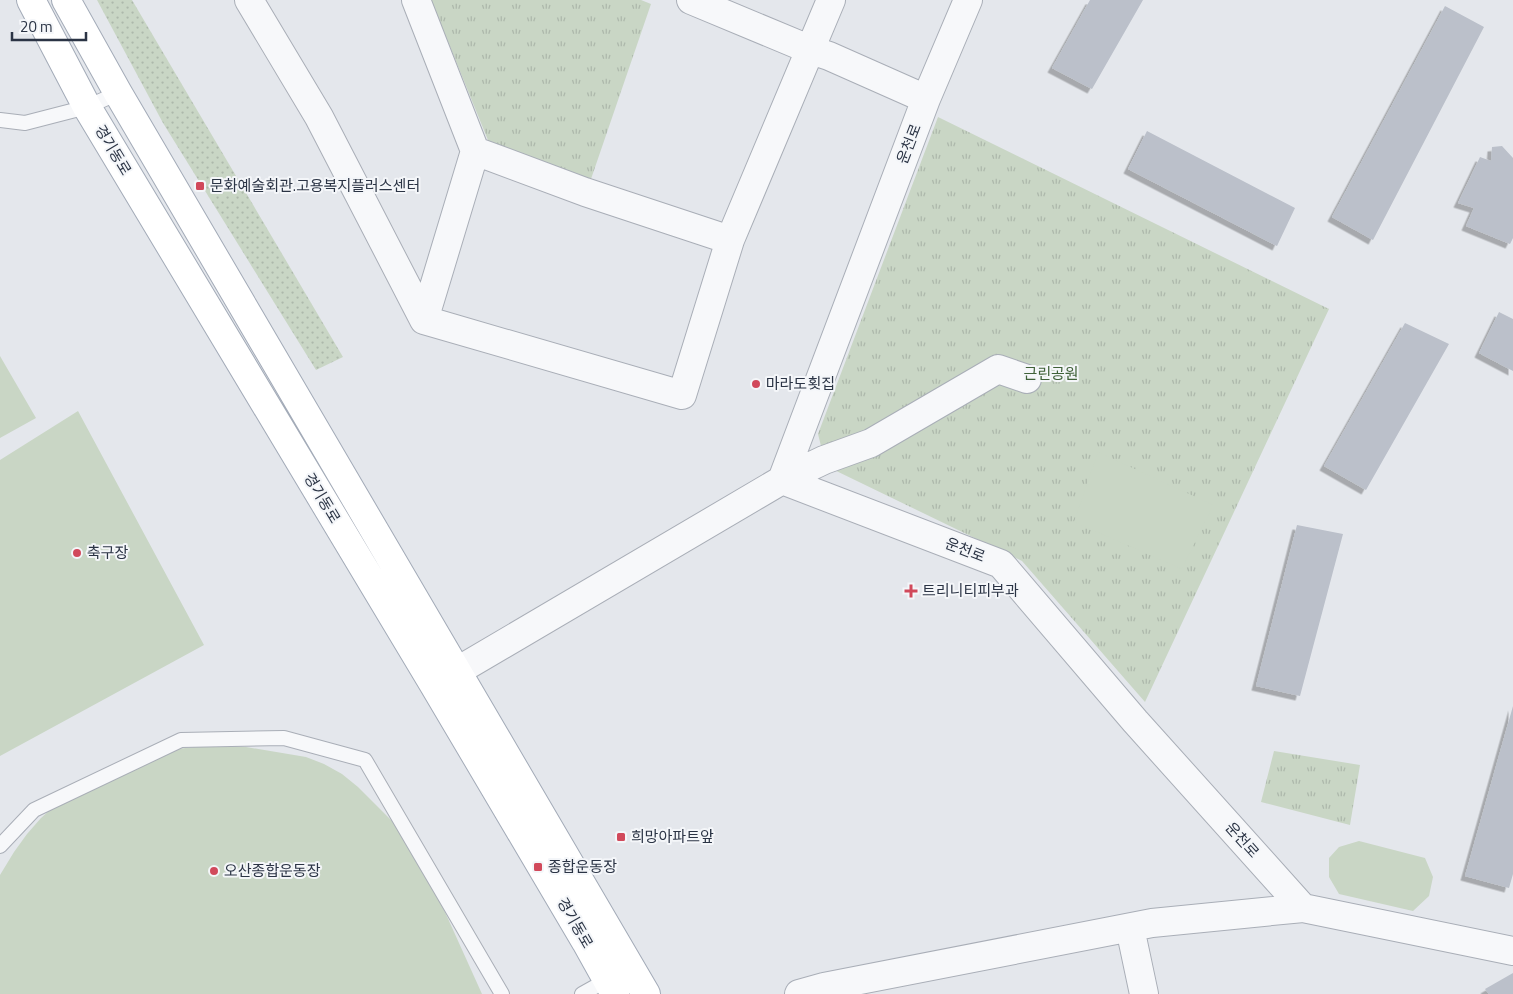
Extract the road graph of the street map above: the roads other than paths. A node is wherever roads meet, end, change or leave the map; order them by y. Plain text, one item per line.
1 (31, 0) edge
2 (66, 0) edge
3 (249, 0) edge
4 (416, 0) edge
5 (691, 0) edge
6 (831, 0) edge
7 (968, 0) edge
8 (811, 50) junction
9 (118, 94) junction
10 (926, 99) junction
11 (88, 107) junction
12 (0, 120) edge
13 (475, 150) junction
14 (730, 240) junction
15 (424, 320) junction
16 (1027, 379) dead end
17 (782, 480) junction
18 (457, 671) junction
19 (434, 685) junction
20 (0, 846) edge
21 (1303, 908) junction
22 (1130, 928) junction
23 (1513, 951) edge
24 (611, 987) edge
25 (502, 994) edge
26 (582, 994) edge
27 (646, 994) edge
28 (799, 994) edge
29 (1144, 994) edge

1 - 11 main road, 경기동로
2 - 9 main road, 경기동로
3 - 15 street
4 - 13 street
5 - 8 street
6 - 8 street
7 - 10 street, 운천로
8 - 10 street
8 - 14 street
9 - 11 lane
9 - 18 main road, 경기동로
10 - 17 street, 운천로
11 - 12 lane
11 - 19 main road, 경기동로
13 - 14 street
13 - 15 street
14 - 15 street
16 - 17 street
17 - 18 street
17 - 21 street, 운천로
18 - 19 street
18 - 27 main road, 경기동로
19 - 24 main road, 경기동로
20 - 25 lane
21 - 22 street
21 - 23 street
22 - 28 street
22 - 29 street
24 - 26 lane

